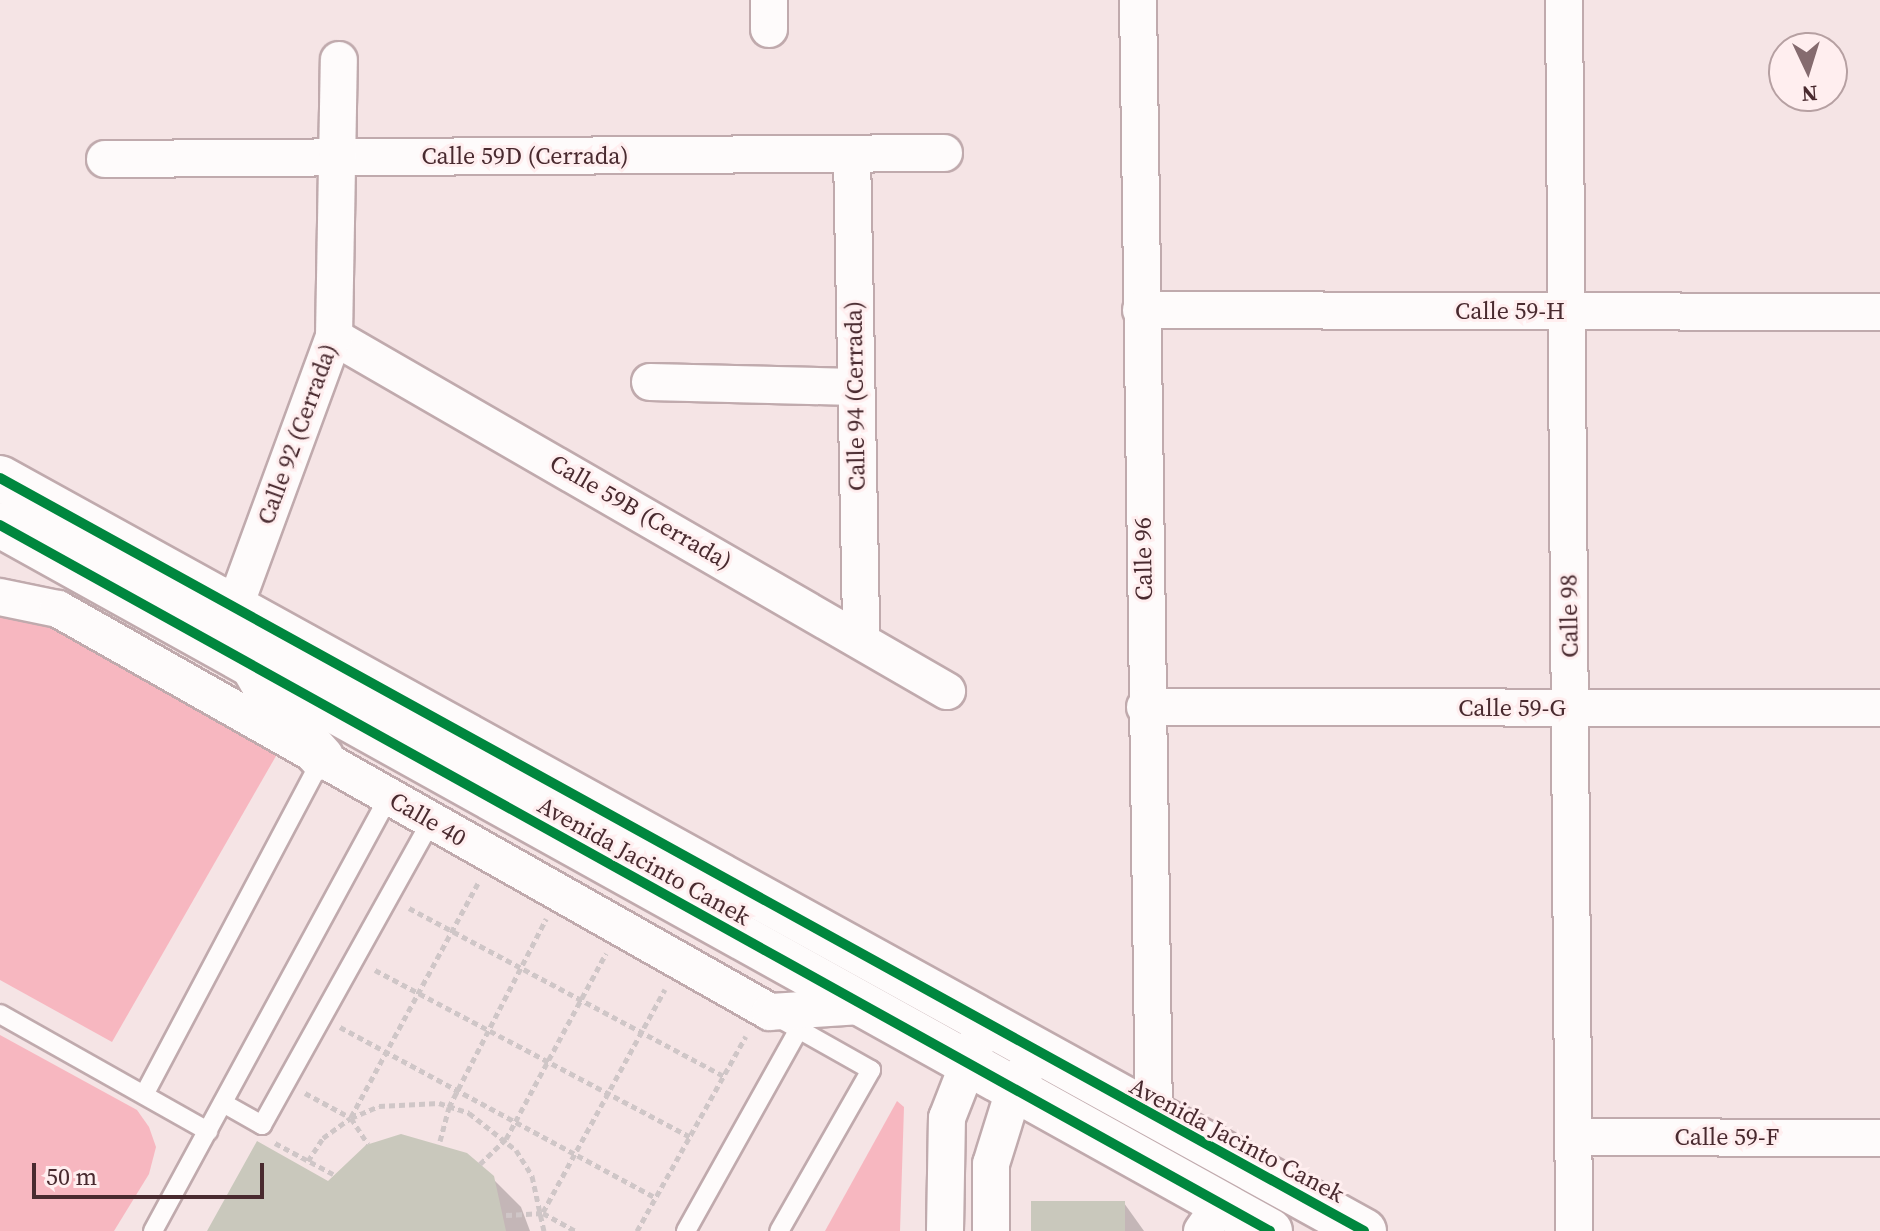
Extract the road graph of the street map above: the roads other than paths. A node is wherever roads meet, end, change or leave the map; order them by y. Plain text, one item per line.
1 (1138, 0) edge
2 (1564, 0) edge
3 (339, 60) dead end
4 (944, 153) dead end
5 (852, 154) junction
6 (337, 157) junction
7 (105, 159) dead end
8 (1141, 310) junction
9 (1566, 311) junction
10 (1880, 312) edge
11 (334, 337) junction
12 (650, 382) dead end
13 (854, 387) junction
14 (0, 478) edge
15 (7, 533) edge
16 (0, 597) edge
17 (233, 611) junction
18 (861, 638) junction
19 (253, 666) junction
20 (947, 691) dead end
21 (1145, 707) junction
22 (1570, 708) junction
23 (1880, 708) edge
24 (322, 758) junction
25 (389, 797) junction
26 (431, 821) junction
27 (862, 1006) junction
28 (0, 1014) edge
29 (773, 1024) junction
30 (975, 1045) junction
31 (1025, 1072) junction
32 (145, 1093) junction
33 (223, 1103) junction
34 (1154, 1118) junction
35 (208, 1131) junction
36 (1574, 1137) junction
37 (1880, 1138) edge
38 (1211, 1218) edge
39 (153, 1231) edge
40 (686, 1231) edge
41 (779, 1231) edge
42 (945, 1231) edge
43 (991, 1231) edge
44 (1270, 1231) edge
45 (1364, 1231) edge
46 (1574, 1231) edge

1 - 8 street, Calle 96
2 - 9 street, Calle 98
3 - 6 street, Calle 92 (Cerrada)
4 - 5 street, Calle 59D (Cerrada)
5 - 6 street, Calle 59D (Cerrada)
5 - 13 street, Calle 94 (Cerrada)
6 - 7 street, Calle 59D (Cerrada)
6 - 11 street, Calle 92 (Cerrada)
8 - 9 street, Calle 59-H
8 - 21 street, Calle 96
9 - 10 street, Calle 59-H
9 - 22 street, Calle 98
11 - 17 street, Calle 92 (Cerrada)
11 - 18 street, Calle 59B (Cerrada)
12 - 13 street
13 - 18 street, Calle 94 (Cerrada)
14 - 17 main road, Avenida Jacinto Canek
15 - 19 main road, Avenida Jacinto Canek
16 - 24 street, Calle 40
17 - 30 main road, Avenida Jacinto Canek
18 - 20 street, Calle 59B (Cerrada)
19 - 24 main road
19 - 27 main road, Avenida Jacinto Canek
21 - 22 street, Calle 59-G
21 - 34 street, Calle 96
22 - 23 street, Calle 59-G
22 - 36 street, Calle 98
24 - 25 street, Calle 40
24 - 32 lane
25 - 26 street, Calle 40
25 - 33 lane
26 - 29 street, Calle 40
26 - 33 lane
27 - 29 street
27 - 30 main road, Avenida Jacinto Canek
28 - 32 lane
29 - 40 lane
29 - 41 lane
30 - 31 main road, Avenida Jacinto Canek
30 - 42 street
31 - 34 main road, Avenida Jacinto Canek
31 - 38 main road, Avenida Jacinto Canek
31 - 43 street
32 - 35 lane
33 - 35 lane
34 - 45 main road, Avenida Jacinto Canek
35 - 39 lane
36 - 37 street, Calle 59-F
36 - 46 street, Calle 98
38 - 44 main road, Avenida Jacinto Canek

